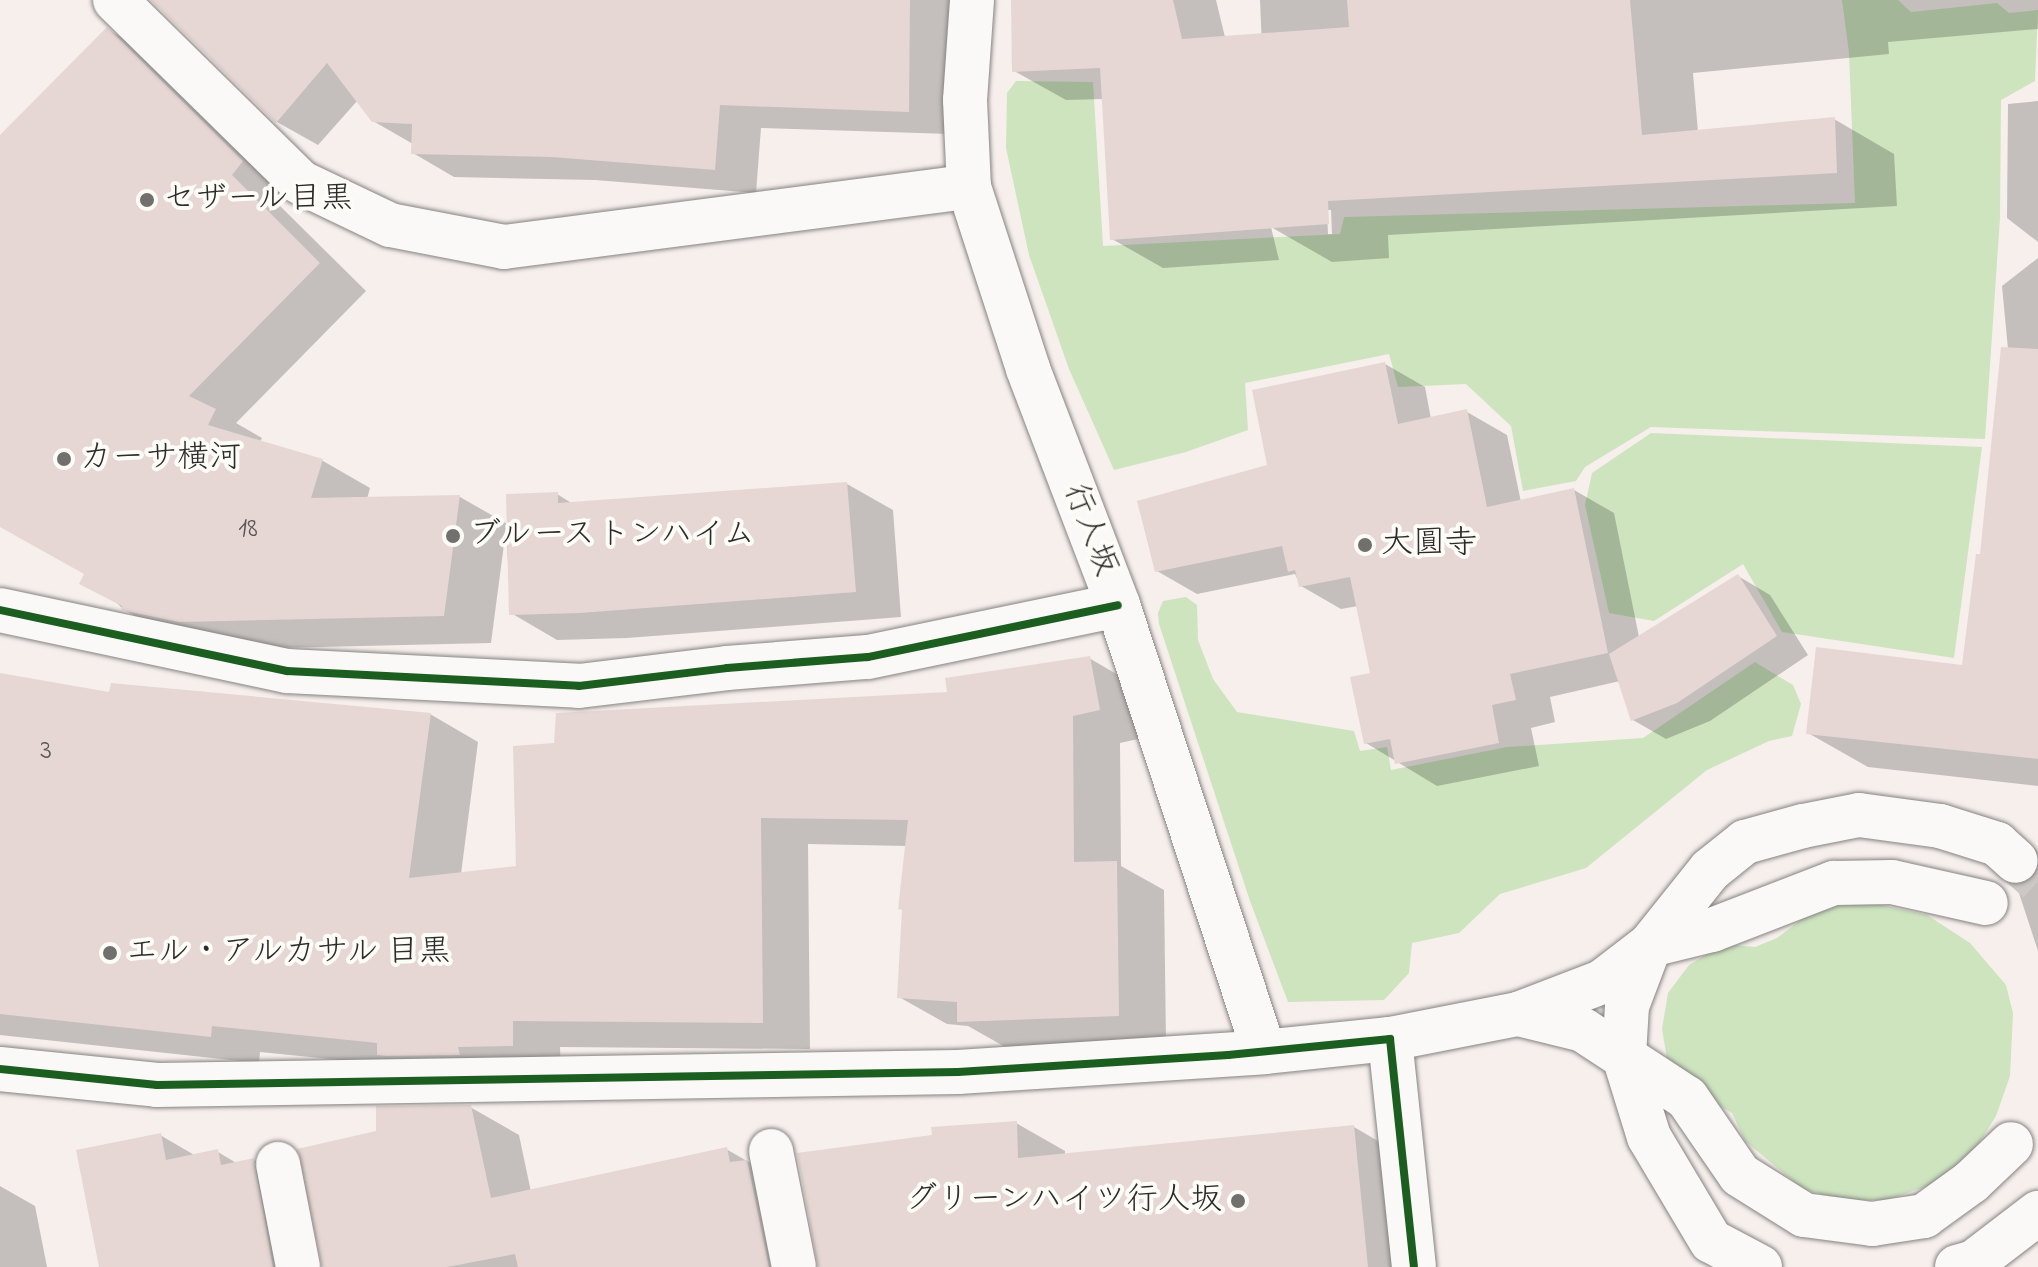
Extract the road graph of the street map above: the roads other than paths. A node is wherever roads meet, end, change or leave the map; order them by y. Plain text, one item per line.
1 (115, 0) edge
2 (972, 0) edge
3 (969, 187) junction
4 (1118, 605) junction
5 (0, 610) edge
6 (2016, 861) tunnel mouth
7 (1986, 903) dead end
8 (1650, 945) junction
9 (1518, 1014) junction
10 (1390, 1039) junction
11 (1264, 1052) junction
12 (1624, 1056) junction
13 (0, 1069) edge
14 (2011, 1144) dead end
15 (771, 1151) dead end
16 (278, 1164) dead end
17 (2038, 1213) edge
18 (298, 1267) edge
19 (794, 1267) edge
20 (1414, 1267) edge
21 (1760, 1267) edge
22 (1957, 1267) edge

1 - 3 street
2 - 3 street, 行人坂
3 - 4 street, 行人坂
4 - 5 street
4 - 11 street, 行人坂
6 - 8 street
7 - 8 street
8 - 9 street
8 - 12 street
9 - 10 street
9 - 12 street
10 - 11 street
10 - 20 street
11 - 13 street
12 - 14 street
12 - 21 street
15 - 19 street
16 - 18 street
17 - 22 street

